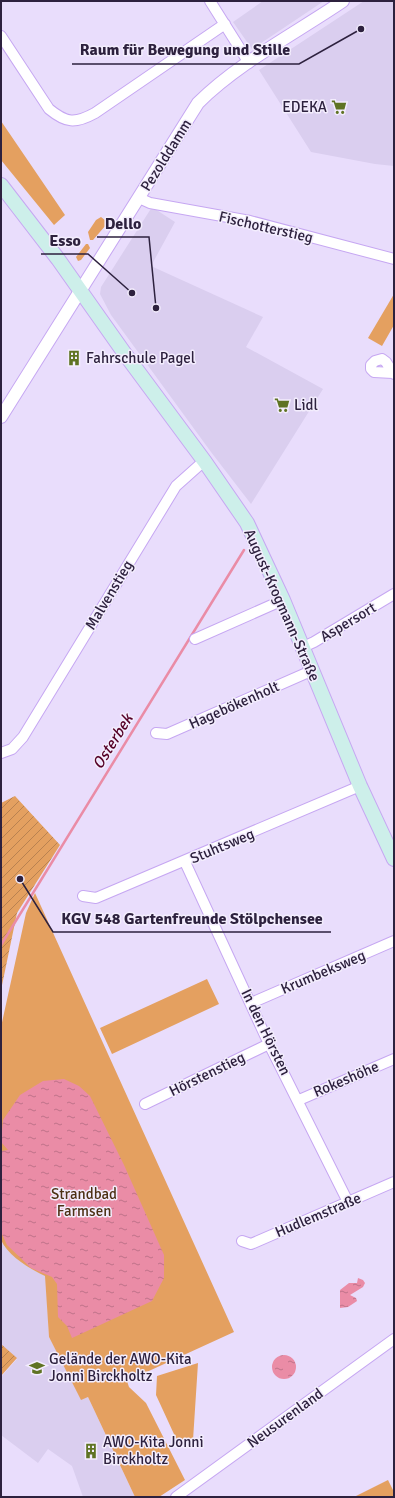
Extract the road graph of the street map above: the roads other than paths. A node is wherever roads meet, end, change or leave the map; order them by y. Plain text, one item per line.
1 (210, 1) edge
2 (343, 1) edge
3 (225, 24) junction
4 (1, 36) edge
5 (249, 63) junction
6 (1, 186) edge
7 (139, 198) junction
8 (394, 259) edge
9 (80, 291) junction
10 (1, 417) edge
11 (204, 461) junction
12 (394, 594) edge
13 (282, 600) junction
14 (195, 639) dead end
15 (301, 648) junction
16 (311, 670) junction
17 (156, 733) dead end
18 (1, 753) edge
19 (360, 786) junction
20 (394, 859) edge
21 (185, 862) junction
22 (83, 896) dead end
23 (394, 941) edge
24 (251, 1003) junction
25 (269, 1044) junction
26 (394, 1059) edge
27 (299, 1100) junction
28 (145, 1104) dead end
29 (394, 1182) edge
30 (348, 1202) junction
31 (242, 1241) dead end
32 (394, 1339) edge
33 (176, 1497) edge

1 - 3 street
2 - 5 street, Pezolddamm
3 - 4 street
3 - 5 street
5 - 7 street, Pezolddamm
6 - 9 main road, August-Krogmann-Straße
7 - 8 street, Fischotterstieg
7 - 9 street, Pezolddamm
9 - 10 street, Pezolddamm
9 - 11 main road, August-Krogmann-Straße
11 - 13 main road, August-Krogmann-Straße
11 - 18 street, Malvenstieg
12 - 15 street, Aspersort
13 - 14 street
13 - 15 main road, August-Krogmann-Straße
15 - 16 main road, August-Krogmann-Straße
16 - 17 street, Hagebökenholt
16 - 19 main road, August-Krogmann-Straße
19 - 20 main road, August-Krogmann-Straße
19 - 21 street, Stuhtsweg
21 - 22 street, Stuhtsweg
21 - 24 street, In den Hörsten
23 - 24 street, Krumbeksweg
24 - 25 street, In den Hörsten
25 - 27 street, In den Hörsten
25 - 28 street, Hörstenstieg
26 - 27 street, Rokeshöhe
27 - 30 street, In den Hörsten
29 - 30 street, Hudlemstraße
30 - 31 street, Hudlemstraße
32 - 33 street, Neusurenland

